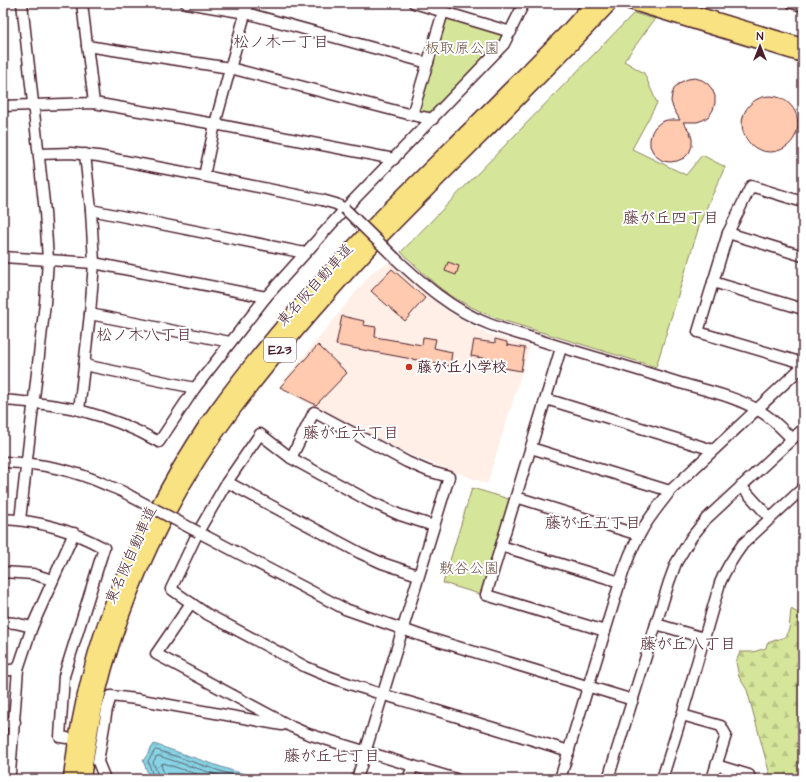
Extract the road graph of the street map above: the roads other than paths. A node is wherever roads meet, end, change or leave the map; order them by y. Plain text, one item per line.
1 (22, 3) edge
2 (82, 3) edge
3 (186, 3) edge
4 (414, 3) edge
5 (524, 3) edge
6 (593, 3) edge
7 (610, 3) edge
8 (630, 3) edge
9 (792, 3) edge
10 (803, 6) edge
11 (660, 7) edge
12 (247, 8) edge
13 (443, 12) junction
14 (510, 32) junction
15 (803, 45) edge
16 (87, 46) junction
17 (803, 56) edge
18 (428, 63) junction
19 (230, 68) junction
20 (94, 103) junction
21 (33, 105) junction
22 (3, 106) edge
23 (412, 115) junction
24 (433, 119) junction
25 (215, 124) junction
26 (39, 154) junction
27 (85, 154) junction
28 (394, 159) junction
29 (204, 176) junction
30 (803, 202) edge
31 (345, 209) junction
32 (91, 210) junction
33 (728, 233) junction
34 (305, 253) junction
35 (803, 256) edge
36 (3, 257) edge
37 (48, 260) junction
38 (94, 263) junction
39 (713, 282) junction
40 (266, 297) junction
41 (803, 309) edge
42 (90, 314) junction
43 (230, 342) junction
44 (561, 348) junction
45 (803, 362) edge
46 (84, 365) junction
47 (803, 366) edge
48 (195, 388) junction
49 (546, 399) junction
50 (3, 400) edge
51 (33, 402) junction
52 (756, 409) junction
53 (79, 410) junction
54 (803, 429) edge
55 (792, 439) junction
56 (531, 448) junction
57 (713, 450) junction
58 (291, 458) junction
59 (3, 462) edge
60 (26, 463) junction
61 (227, 482) junction
62 (741, 486) junction
63 (803, 488) edge
64 (670, 491) junction
65 (516, 497) junction
66 (770, 518) junction
67 (3, 519) edge
68 (20, 520) junction
69 (434, 526) junction
70 (198, 532) junction
71 (74, 533) junction
72 (639, 534) junction
73 (501, 546) junction
74 (3, 572) edge
75 (418, 575) junction
76 (52, 580) junction
77 (620, 582) junction
78 (191, 603) junction
79 (3, 622) edge
80 (656, 624) junction
81 (32, 627) junction
82 (402, 630) junction
83 (605, 631) junction
84 (704, 638) junction
85 (18, 669) junction
86 (3, 671) edge
87 (588, 687) junction
88 (382, 695) junction
89 (633, 700) junction
90 (682, 715) junction
91 (15, 722) junction
92 (3, 723) edge
93 (292, 727) junction
94 (67, 738) dead end
95 (569, 751) junction
96 (365, 752) junction
97 (716, 765) junction
98 (413, 766) junction
99 (3, 774) edge
100 (71, 779) edge
101 (83, 779) edge
102 (105, 779) edge
103 (357, 779) edge
104 (408, 779) edge
105 (456, 779) edge
106 (560, 779) edge
107 (608, 779) edge
108 (662, 779) edge
109 (712, 779) edge
110 (748, 779) edge

1 - 21 street
2 - 16 street
3 - 12 street
4 - 13 street
5 - 14 street
6 - 100 highway, 東名阪自動車道 / E23
7 - 101 highway, 東名阪自動車道 / E23
8 - 11 main road
9 - 10 street
11 - 15 main road
11 - 17 main road
12 - 18 street
12 - 19 street
13 - 14 street
13 - 18 street
14 - 24 street
16 - 19 street
16 - 20 street
18 - 23 street
19 - 23 street
19 - 25 street
20 - 21 street
20 - 25 street
21 - 22 street
21 - 26 street
23 - 24 street
24 - 28 street
25 - 28 street
25 - 29 street
26 - 27 street
26 - 37 street
27 - 29 street
27 - 32 street
28 - 31 street
29 - 31 street
30 - 33 street
31 - 34 street
31 - 44 street, bridge
32 - 34 street
32 - 38 street
33 - 35 street
33 - 39 street
34 - 40 street
36 - 37 street
37 - 38 street
37 - 51 street
38 - 40 street
38 - 42 street
39 - 41 street
39 - 45 street
40 - 43 street
42 - 43 street
42 - 46 street
43 - 48 street
44 - 49 street
44 - 52 street
46 - 48 street
46 - 53 street
47 - 52 street
48 - 53 street
49 - 56 street
49 - 57 street
50 - 51 street
51 - 53 street
51 - 60 street
52 - 55 street
52 - 57 street
54 - 55 street
55 - 62 street
56 - 64 street
56 - 65 street
57 - 64 street
58 - 61 street
58 - 69 street
58 - 69 street
59 - 60 street
60 - 68 street
60 - 70 street, bridge
61 - 70 street
61 - 75 street
62 - 66 street
62 - 80 street
63 - 66 street
64 - 72 street
65 - 72 street
65 - 73 street
66 - 84 street
67 - 68 street
68 - 71 street
69 - 75 street
70 - 78 street
70 - 82 street
71 - 76 street
71 - 94 street
72 - 77 street
73 - 77 street
73 - 83 street
74 - 76 street
75 - 82 street
76 - 81 street
77 - 83 street
78 - 88 street
78 - 93 street
79 - 81 street
80 - 84 street
80 - 89 street
81 - 85 street
82 - 87 street
82 - 88 street
83 - 87 street
84 - 90 street
85 - 86 street
85 - 91 street
87 - 89 street
87 - 95 street
88 - 95 street
88 - 96 street
89 - 107 street
90 - 97 street
90 - 108 street
91 - 92 street
91 - 99 street
93 - 96 street
93 - 102 street
95 - 106 street
96 - 98 street
96 - 103 street
97 - 109 street
97 - 110 street
98 - 104 street
98 - 105 street

